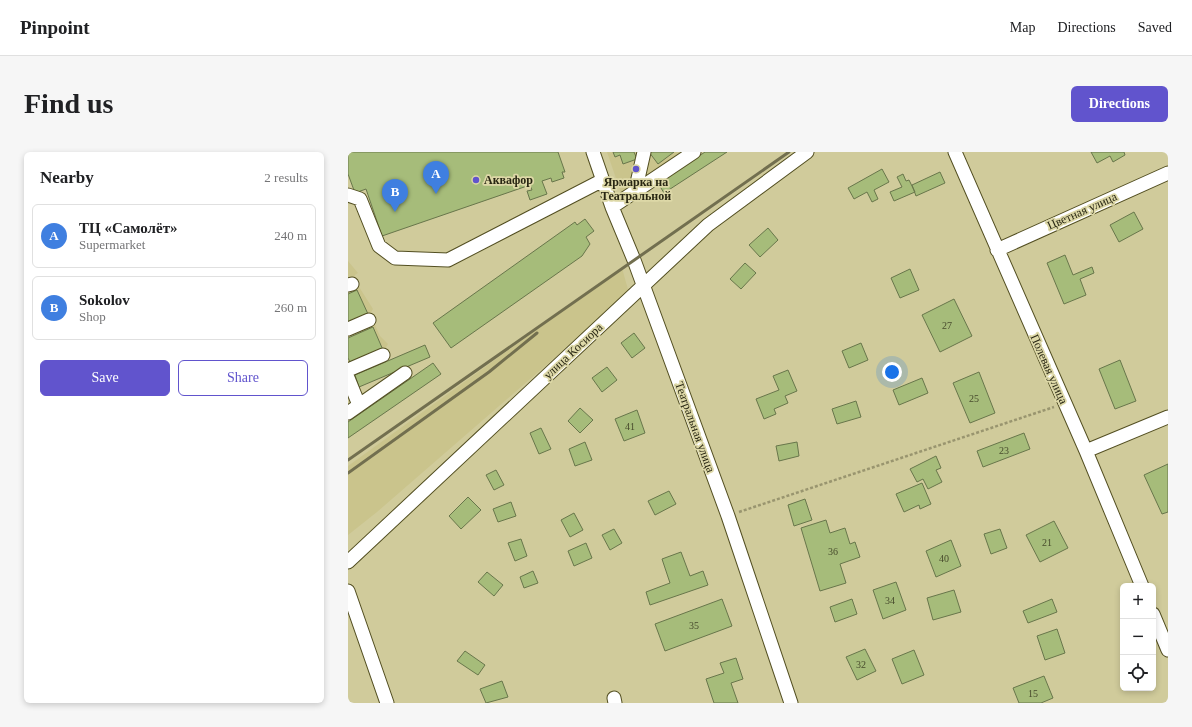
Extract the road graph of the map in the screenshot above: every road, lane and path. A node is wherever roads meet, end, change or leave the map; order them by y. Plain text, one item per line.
1 (593, 152) edge
2 (644, 152) edge
3 (694, 152) edge
4 (807, 152) edge
5 (955, 152) edge
6 (1168, 173) edge
7 (603, 180) junction
8 (635, 192) junction
9 (348, 195) edge
10 (612, 207) junction
11 (997, 250) junction
12 (643, 286) junction
13 (369, 320) dead end
14 (348, 330) edge
15 (383, 355) dead end
16 (348, 370) edge
17 (405, 373) dead end
18 (348, 378) edge
19 (1064, 403) junction
20 (360, 405) junction
21 (348, 413) edge
22 (1168, 417) edge
23 (1086, 451) junction
24 (728, 516) junction
25 (348, 562) edge
26 (1141, 583) edge
27 (348, 590) edge
28 (1155, 619) edge
29 (1168, 650) edge
30 (387, 703) edge
31 (791, 703) edge

1 - 7 street, Театральная улица
2 - 8 street
3 - 8 street
4 - 12 street, улица Косиора
5 - 11 street, Полевая улица
6 - 11 street, Цветная улица
7 - 9 street
7 - 10 street, Театральная улица
8 - 10 street
10 - 12 street, Театральная улица
11 - 19 street, Полевая улица
12 - 24 street, Театральная улица
12 - 25 street, улица Косиора
13 - 14 street
15 - 16 street
17 - 20 street
18 - 20 street
19 - 23 street, Полевая улица
19 - 24 path
20 - 21 street
22 - 23 street
23 - 26 street, Полевая улица
24 - 31 street, Театральная улица
27 - 30 street
28 - 29 street

